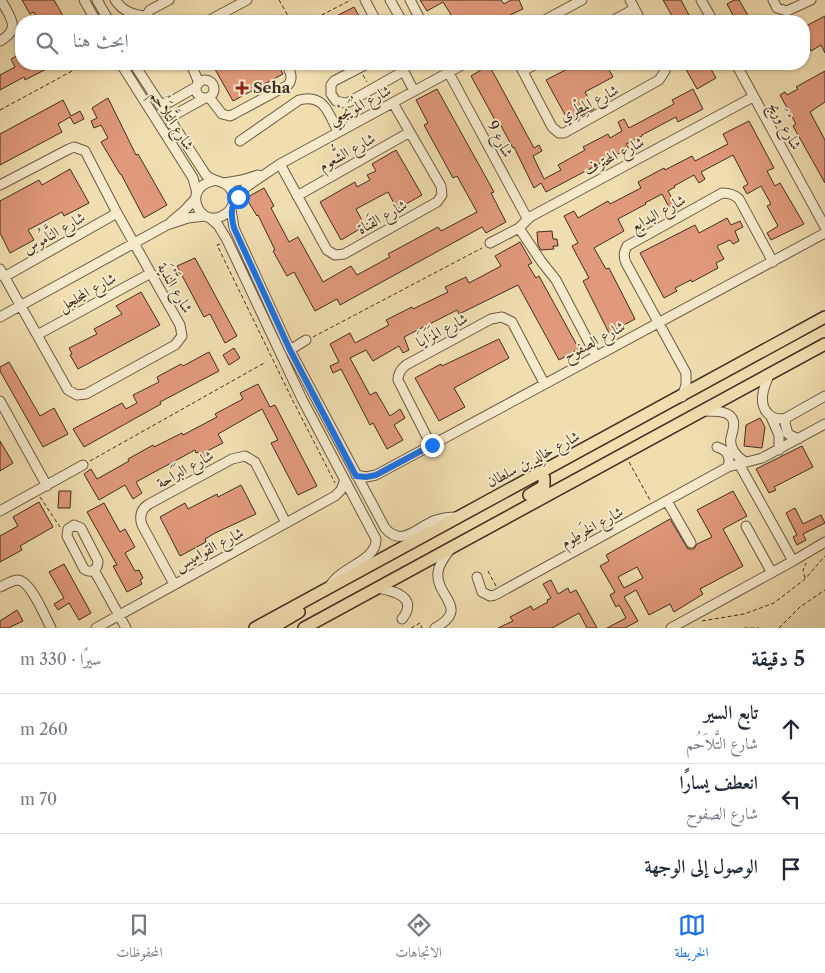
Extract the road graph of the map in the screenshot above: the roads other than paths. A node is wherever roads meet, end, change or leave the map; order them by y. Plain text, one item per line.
1 (1, 0) edge
2 (84, 0) edge
3 (97, 0) edge
4 (115, 0) edge
5 (169, 0) edge
6 (247, 0) edge
7 (365, 0) edge
8 (390, 0) edge
9 (410, 0) edge
10 (582, 0) edge
11 (630, 0) edge
12 (702, 0) edge
13 (773, 0) edge
14 (811, 0) edge
15 (634, 9) junction
16 (93, 15) edge
17 (106, 15) edge
18 (135, 15) edge
19 (147, 15) edge
20 (219, 15) edge
21 (373, 15) edge
22 (399, 15) edge
23 (418, 15) edge
24 (554, 15) edge
25 (623, 15) edge
26 (638, 15) edge
27 (710, 15) edge
28 (0, 41) edge
29 (125, 70) edge
30 (139, 70) edge
31 (193, 70) edge
32 (289, 70) edge
33 (355, 70) edge
34 (398, 70) edge
35 (404, 70) edge
36 (443, 70) edge
37 (447, 70) edge
38 (523, 70) edge
39 (665, 70) edge
40 (739, 70) edge
41 (198, 85) junction
42 (414, 90) junction
43 (753, 96) junction
44 (207, 98) junction
45 (394, 103) junction
46 (159, 104) junction
47 (171, 124) junction
48 (338, 132) junction
49 (410, 132) junction
50 (240, 142) dead end
51 (280, 164) junction
52 (270, 170) junction
53 (213, 181) junction
54 (224, 183) junction
55 (0, 185) edge
56 (196, 195) junction
57 (298, 196) junction
58 (232, 206) junction
59 (117, 213) junction
60 (207, 217) junction
61 (527, 218) junction
62 (167, 225) junction
63 (519, 228) junction
64 (825, 228) edge
65 (825, 233) edge
66 (134, 243) junction
67 (490, 243) road end
68 (773, 262) junction
69 (2, 273) edge
70 (151, 273) junction
71 (20, 306) junction
72 (0, 317) edge
73 (825, 318) edge
74 (658, 322) junction
75 (37, 335) junction
76 (306, 340) road end
77 (825, 344) edge
78 (290, 350) junction
79 (596, 356) junction
80 (686, 373) junction
81 (770, 373) junction
82 (711, 380) junction
83 (544, 383) junction
84 (825, 396) edge
85 (682, 397) junction
86 (0, 401) edge
87 (701, 411) junction
88 (771, 417) junction
89 (786, 418) junction
90 (825, 424) edge
91 (798, 438) junction
92 (432, 445) junction
93 (716, 447) dead end
94 (779, 450) junction
95 (742, 463) junction
96 (84, 465) road end
97 (728, 467) junction
98 (540, 472) junction
99 (376, 475) junction
100 (356, 476) junction
101 (340, 484) junction
102 (47, 486) junction
103 (366, 492) junction
104 (335, 496) junction
105 (353, 497) junction
106 (667, 501) junction
107 (0, 511) edge
108 (457, 517) junction
109 (286, 523) junction
110 (746, 526) dead end
111 (486, 528) junction
112 (691, 542) dead end
113 (825, 542) edge
114 (452, 546) junction
115 (793, 561) junction
116 (94, 570) junction
117 (772, 573) junction
118 (477, 577) dead end
119 (174, 584) junction
120 (0, 588) edge
121 (378, 588) junction
122 (328, 589) junction
123 (311, 598) junction
124 (119, 615) junction
125 (402, 619) dead end
126 (51, 628) edge
127 (96, 628) edge
128 (126, 628) edge
129 (255, 628) edge
130 (272, 628) edge
131 (304, 628) edge
132 (435, 628) edge
133 (671, 628) edge

1 - 28 street
2 - 16 street
3 - 17 street
4 - 18 street
5 - 19 street
6 - 20 street
7 - 21 street
8 - 22 street
9 - 23 street
10 - 24 street
11 - 15 street
12 - 27 street
13 - 14 street
15 - 25 street
15 - 26 street
29 - 56 street, شارع التَّلاَحُم
30 - 46 street, شارع التَّلاَحُم
31 - 41 street
32 - 44 street
33 - 34 street
35 - 42 street
36 - 42 street, شارع المُوَيجْعِي
37 - 61 street, شارع 9
38 - 39 street, شارع المِطْرِي
40 - 43 street, شارع وْرَيج
41 - 44 street
41 - 44 street
41 - 46 street
42 - 45 street, شارع المُوَيجْعِي
43 - 61 street, شارع المحترف
43 - 64 street, شارع وْرَيج
44 - 47 street
45 - 48 street, شارع المُوَيجْعِي
45 - 49 street, شارع القَناة
46 - 47 street, شارع التَّلاَحُم
47 - 53 street, شارع التَّلاَحُم
48 - 50 street
48 - 51 street, شارع المُوَيجْعِي
49 - 57 street, شارع الشُّعوم
49 - 57 street, شارع القَناة
51 - 52 street, شارع المُوَيجْعِي
51 - 57 street, شارع القَناة
52 - 54 street, شارع المُوَيجْعِي
52 - 58 street, شارع المُوَيجْعِي
53 - 54 street
53 - 56 street
54 - 58 street
55 - 59 street, شارع النَّدْيَة
56 - 60 street
56 - 62 street
58 - 60 street
58 - 78 street
59 - 66 street, شارع النَّدْيَة
59 - 69 street, شارع النَّامُوس
60 - 62 street
60 - 101 street
61 - 63 street, شارع المحترف
62 - 66 street
63 - 67 street, شارع المحترف
63 - 79 street
65 - 68 street, شارع الصفوح
66 - 70 street, شارع النَّدْيَة
66 - 71 street
68 - 74 street, شارع الصفوح
68 - 74 street, شارع البدايع
69 - 71 street, شارع النَّدْيَة
70 - 75 street, شارع المجلجل
70 - 75 street, شارع النَّدْيَة
71 - 72 street
71 - 75 street, شارع النَّدْيَة
73 - 82 main road, شارع خالِد بن سلطان
74 - 79 street, شارع الصفوح
74 - 80 street, شارع البدايع
76 - 78 street
77 - 81 main road
78 - 100 street
79 - 83 street, شارع الصفوح
80 - 82 street
80 - 85 street
81 - 87 main road
81 - 88 street
82 - 85 main road, شارع خالِد بن سلطان
83 - 92 street, شارع الصفوح
83 - 92 street, شارع المَزَايَا
84 - 89 street
85 - 98 main road, شارع خالِد بن سلطان
86 - 102 street
87 - 95 street
87 - 111 main road
88 - 89 street
88 - 94 street
89 - 91 street
90 - 91 street, شارع الخَرطوم
91 - 94 street, شارع الخَرطوم
92 - 99 street, شارع الصفوح
93 - 97 street
94 - 95 street, شارع الخَرطوم
95 - 97 street, شارع الخَرطوم
95 - 115 street
96 - 102 street
97 - 106 street, شارع الخَرطوم
98 - 108 main road, شارع خالِد بن سلطان
98 - 111 main road
99 - 100 street, شارع الصفوح
99 - 103 street
100 - 103 street
101 - 104 street, شارع القواميس
101 - 105 street
102 - 107 street
103 - 108 street
104 - 105 street
104 - 109 street, شارع القواميس
105 - 122 street
106 - 112 street
106 - 118 street, شارع الخَرطوم
108 - 122 main road, شارع خالِد بن سلطان
109 - 119 street, شارع القواميس
109 - 119 street, شارع البَرَاحة
110 - 117 street
111 - 114 main road
113 - 115 street
114 - 121 main road
114 - 132 street
115 - 117 street
116 - 116 street
116 - 124 street
117 - 133 street
119 - 124 street, شارع القواميس
120 - 126 street
121 - 125 street
121 - 131 main road
122 - 123 main road, شارع خالِد بن سلطان
123 - 129 main road, شارع خالِد بن سلطان
123 - 130 main road
124 - 127 street, شارع القواميس
124 - 128 street

